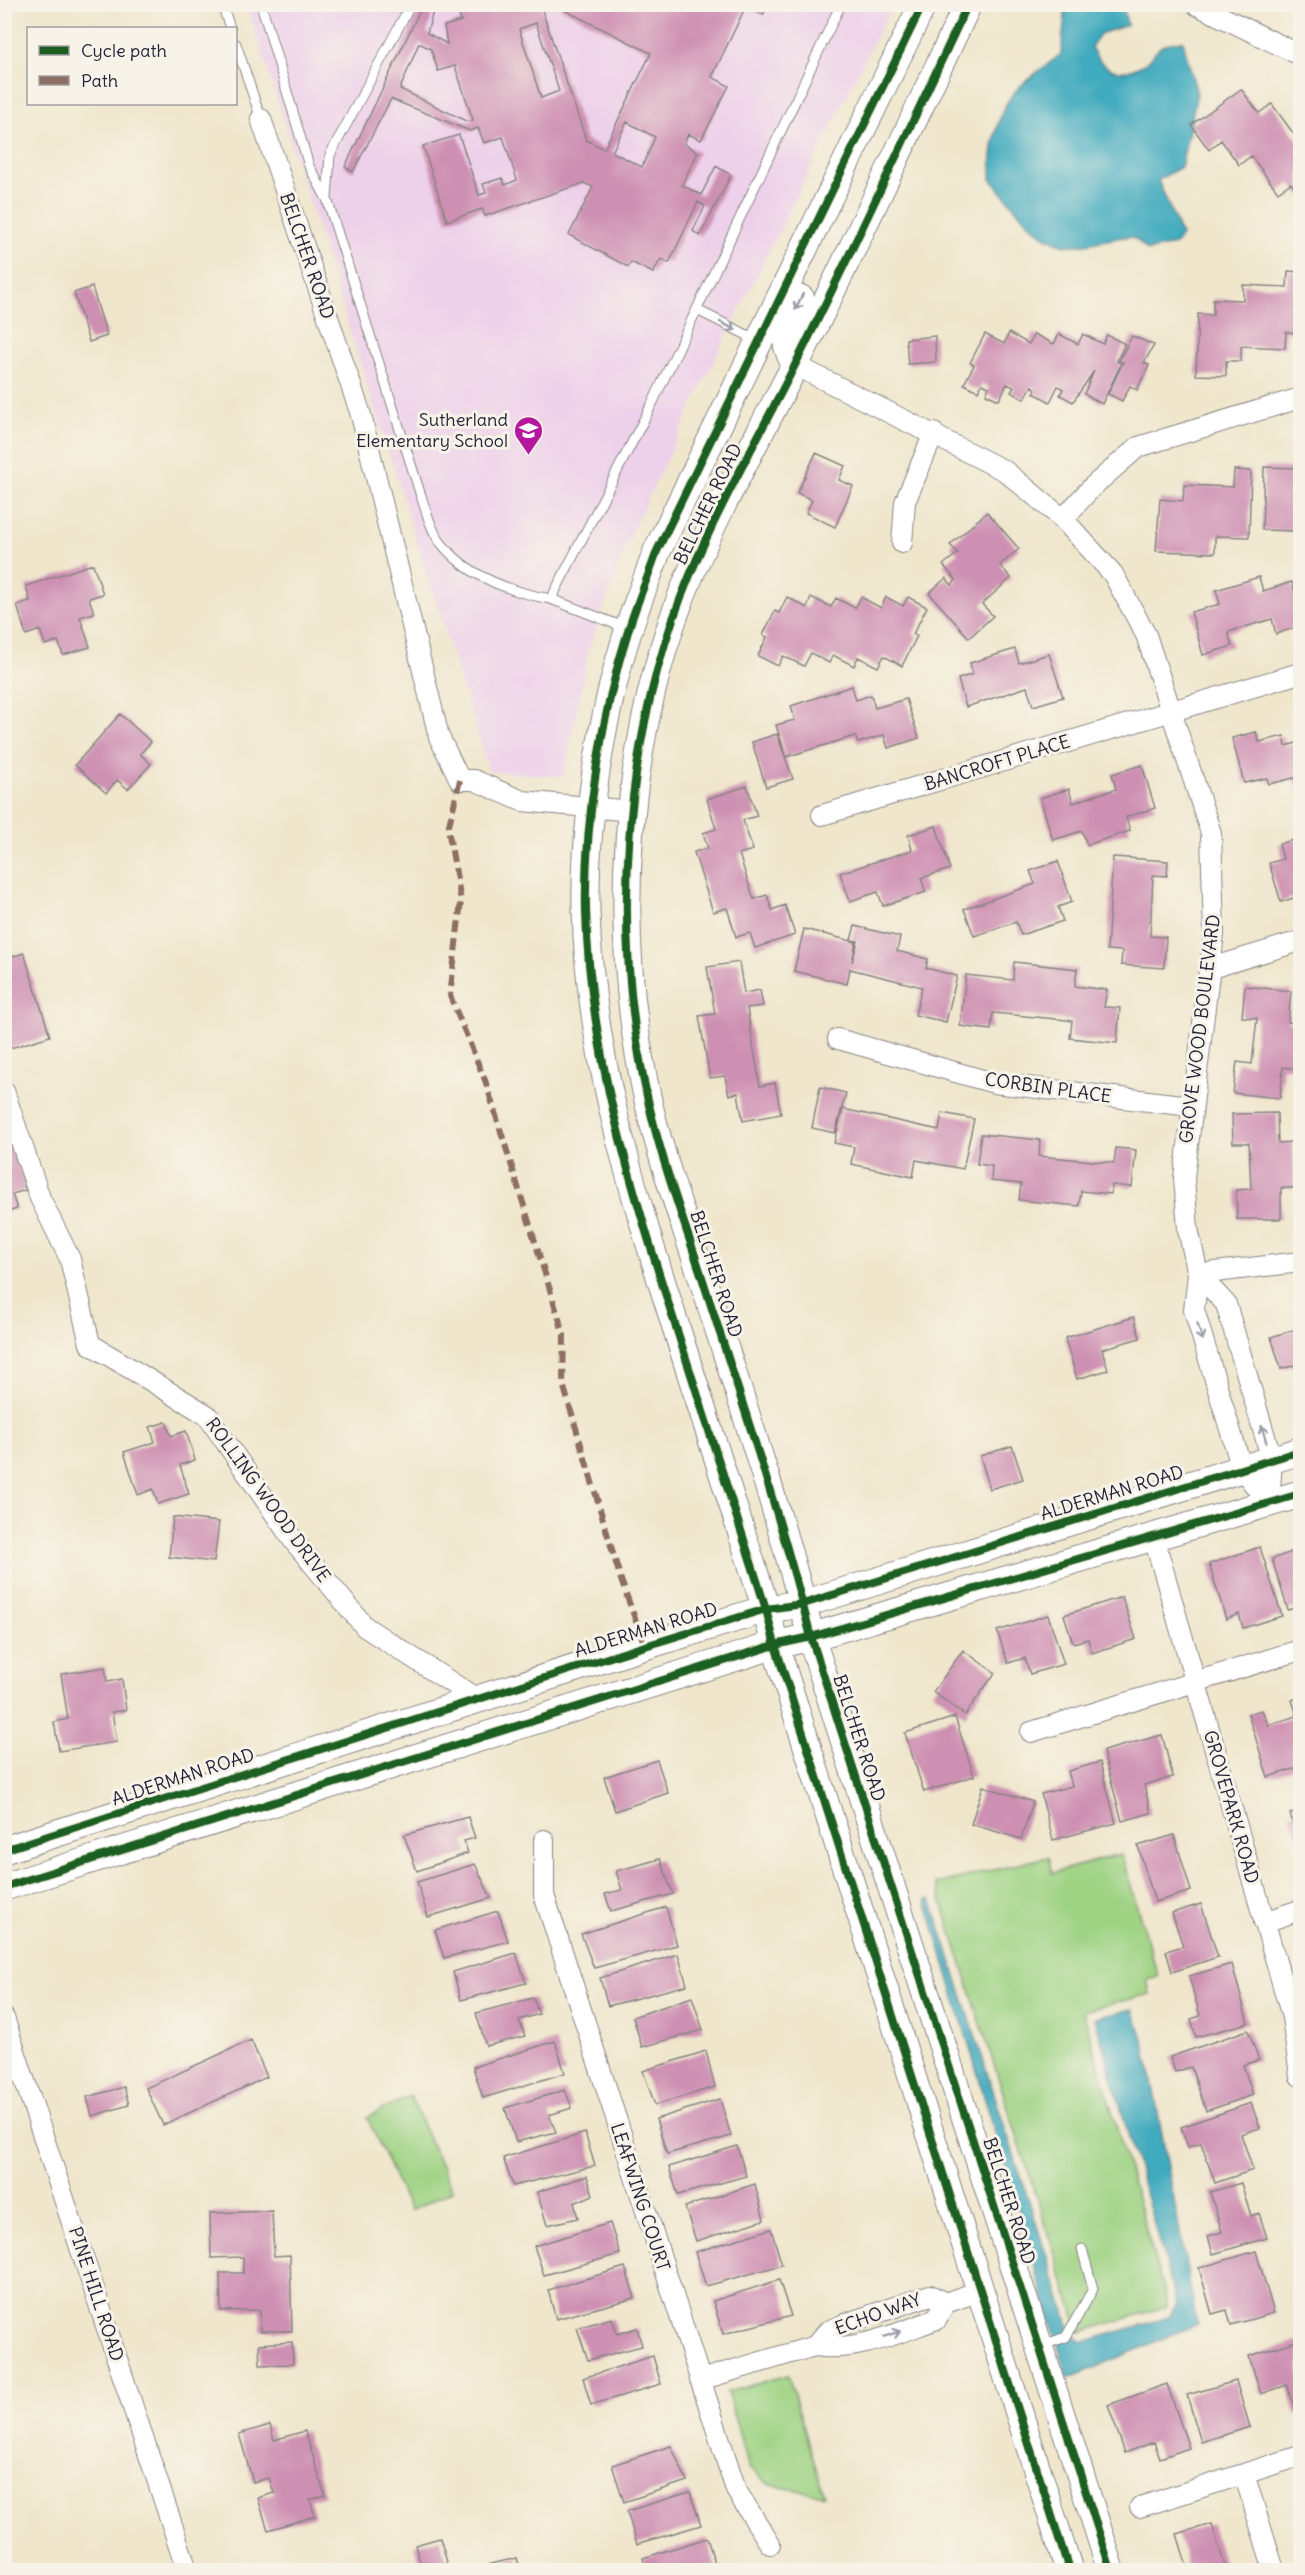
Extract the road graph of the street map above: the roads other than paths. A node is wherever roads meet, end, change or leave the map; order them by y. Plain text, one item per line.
1 (222, 4) edge
2 (261, 4) edge
3 (411, 4) edge
4 (841, 4) edge
5 (923, 4) edge
6 (968, 4) edge
7 (1195, 4) edge
8 (230, 27) edge
9 (237, 47) edge
10 (1300, 55) edge
11 (261, 119) joint
12 (844, 168) junction
13 (327, 199) junction
14 (697, 310) junction
15 (760, 342) junction
16 (795, 365) junction
17 (1300, 398) edge
18 (934, 433) junction
19 (1063, 519) junction
20 (902, 543) dead end
21 (551, 599) junction
22 (628, 629) junction
23 (666, 642) junction
24 (1300, 673) edge
25 (1172, 710) junction
26 (592, 806) junction
27 (632, 811) junction
28 (822, 815) dead end
29 (1300, 941) edge
30 (1208, 969) junction
31 (838, 1039) dead end
32 (4, 1091) edge
33 (1191, 1106) junction
34 (1300, 1262) edge
35 (1198, 1274) junction
36 (1300, 1451) edge
37 (1272, 1460) junction
38 (1242, 1469) junction
39 (1300, 1494) edge
40 (1269, 1504) junction
41 (1154, 1538) junction
42 (803, 1604) junction
43 (766, 1609) junction
44 (811, 1637) junction
45 (775, 1645) junction
46 (1300, 1650) edge
47 (1194, 1683) junction
48 (477, 1699) junction
49 (1031, 1732) dead end
50 (544, 1840) dead end
51 (4, 1850) edge
52 (4, 1887) edge
53 (1300, 1911) edge
54 (1264, 1922) junction
55 (4, 2018) edge
56 (1300, 2076) edge
57 (1082, 2249) dead end
58 (1018, 2278) junction
59 (980, 2291) junction
60 (945, 2303) junction
61 (861, 2318) junction
62 (868, 2342) junction
63 (815, 2346) junction
64 (1040, 2346) junction
65 (700, 2380) junction
66 (1300, 2456) edge
67 (1244, 2474) junction
68 (1140, 2507) dead end
69 (770, 2544) dead end
70 (187, 2571) edge
71 (1069, 2571) edge
72 (1111, 2571) edge
73 (1274, 2571) edge

1 - 8 lane
2 - 13 lane
3 - 13 lane
4 - 14 lane
5 - 12 main road, BELCHER ROAD
6 - 16 main road, BELCHER ROAD
7 - 10 street
9 - 11 lane
11 - 26 street, BELCHER ROAD
12 - 15 main road, BELCHER ROAD
12 -> 16 main road
13 - 21 lane
14 -> 15 lane
14 - 21 lane
15 - 22 main road, BELCHER ROAD
16 - 18 street, GROVE WOOD BOULEVARD
16 - 23 main road, BELCHER ROAD
17 - 19 street
18 - 19 street, GROVE WOOD BOULEVARD
18 - 20 street
19 - 25 street, GROVE WOOD BOULEVARD
21 - 22 lane
22 - 23 main road
22 - 26 main road, BELCHER ROAD
23 - 27 main road, BELCHER ROAD
24 - 25 street, BANCROFT PLACE
25 - 28 street, BANCROFT PLACE
25 - 30 street, GROVE WOOD BOULEVARD
26 - 27 street, BELCHER ROAD
26 - 43 main road, BELCHER ROAD
27 - 42 main road, BELCHER ROAD
29 - 30 street
30 - 33 street, GROVE WOOD BOULEVARD
31 - 33 street, CORBIN PLACE
32 - 48 street, ROLLING WOOD DRIVE
33 - 35 street, GROVE WOOD BOULEVARD
34 - 35 street
37 -> 35 street
35 -> 38 street, GROVE WOOD BOULEVARD
36 - 37 main road, ALDERMAN ROAD
37 - 38 main road, ALDERMAN ROAD
37 - 40 street
38 - 40 street, GROVE WOOD BOULEVARD
38 - 42 main road, ALDERMAN ROAD
39 - 40 main road
40 - 41 main road
41 - 44 main road
41 - 47 street, GROVEPARK ROAD
42 - 43 main road, ALDERMAN ROAD
42 - 44 main road, BELCHER ROAD
43 - 45 main road, BELCHER ROAD
43 - 48 main road, ALDERMAN ROAD
44 - 45 main road
44 - 58 main road, BELCHER ROAD
45 - 52 main road
45 - 59 main road, BELCHER ROAD
46 - 47 street
47 - 49 street
47 - 54 street, GROVEPARK ROAD
48 - 51 main road, ALDERMAN ROAD
50 - 65 street, LEAFWING COURT
53 - 54 street
54 - 56 street, GROVEPARK ROAD
55 - 70 street, PINE HILL ROAD
57 - 64 lane
58 - 59 main road
58 - 64 main road, BELCHER ROAD
59 - 60 street, ECHO WAY
59 - 71 main road, BELCHER ROAD
60 - 61 street, ECHO WAY
62 -> 60 street, ECHO WAY
61 - 62 street
61 - 63 street, ECHO WAY
62 - 63 street, ECHO WAY
63 - 65 street, ECHO WAY
64 - 72 main road, BELCHER ROAD
65 - 69 street, LEAFWING COURT
66 - 67 street
67 - 68 street
67 - 73 street

